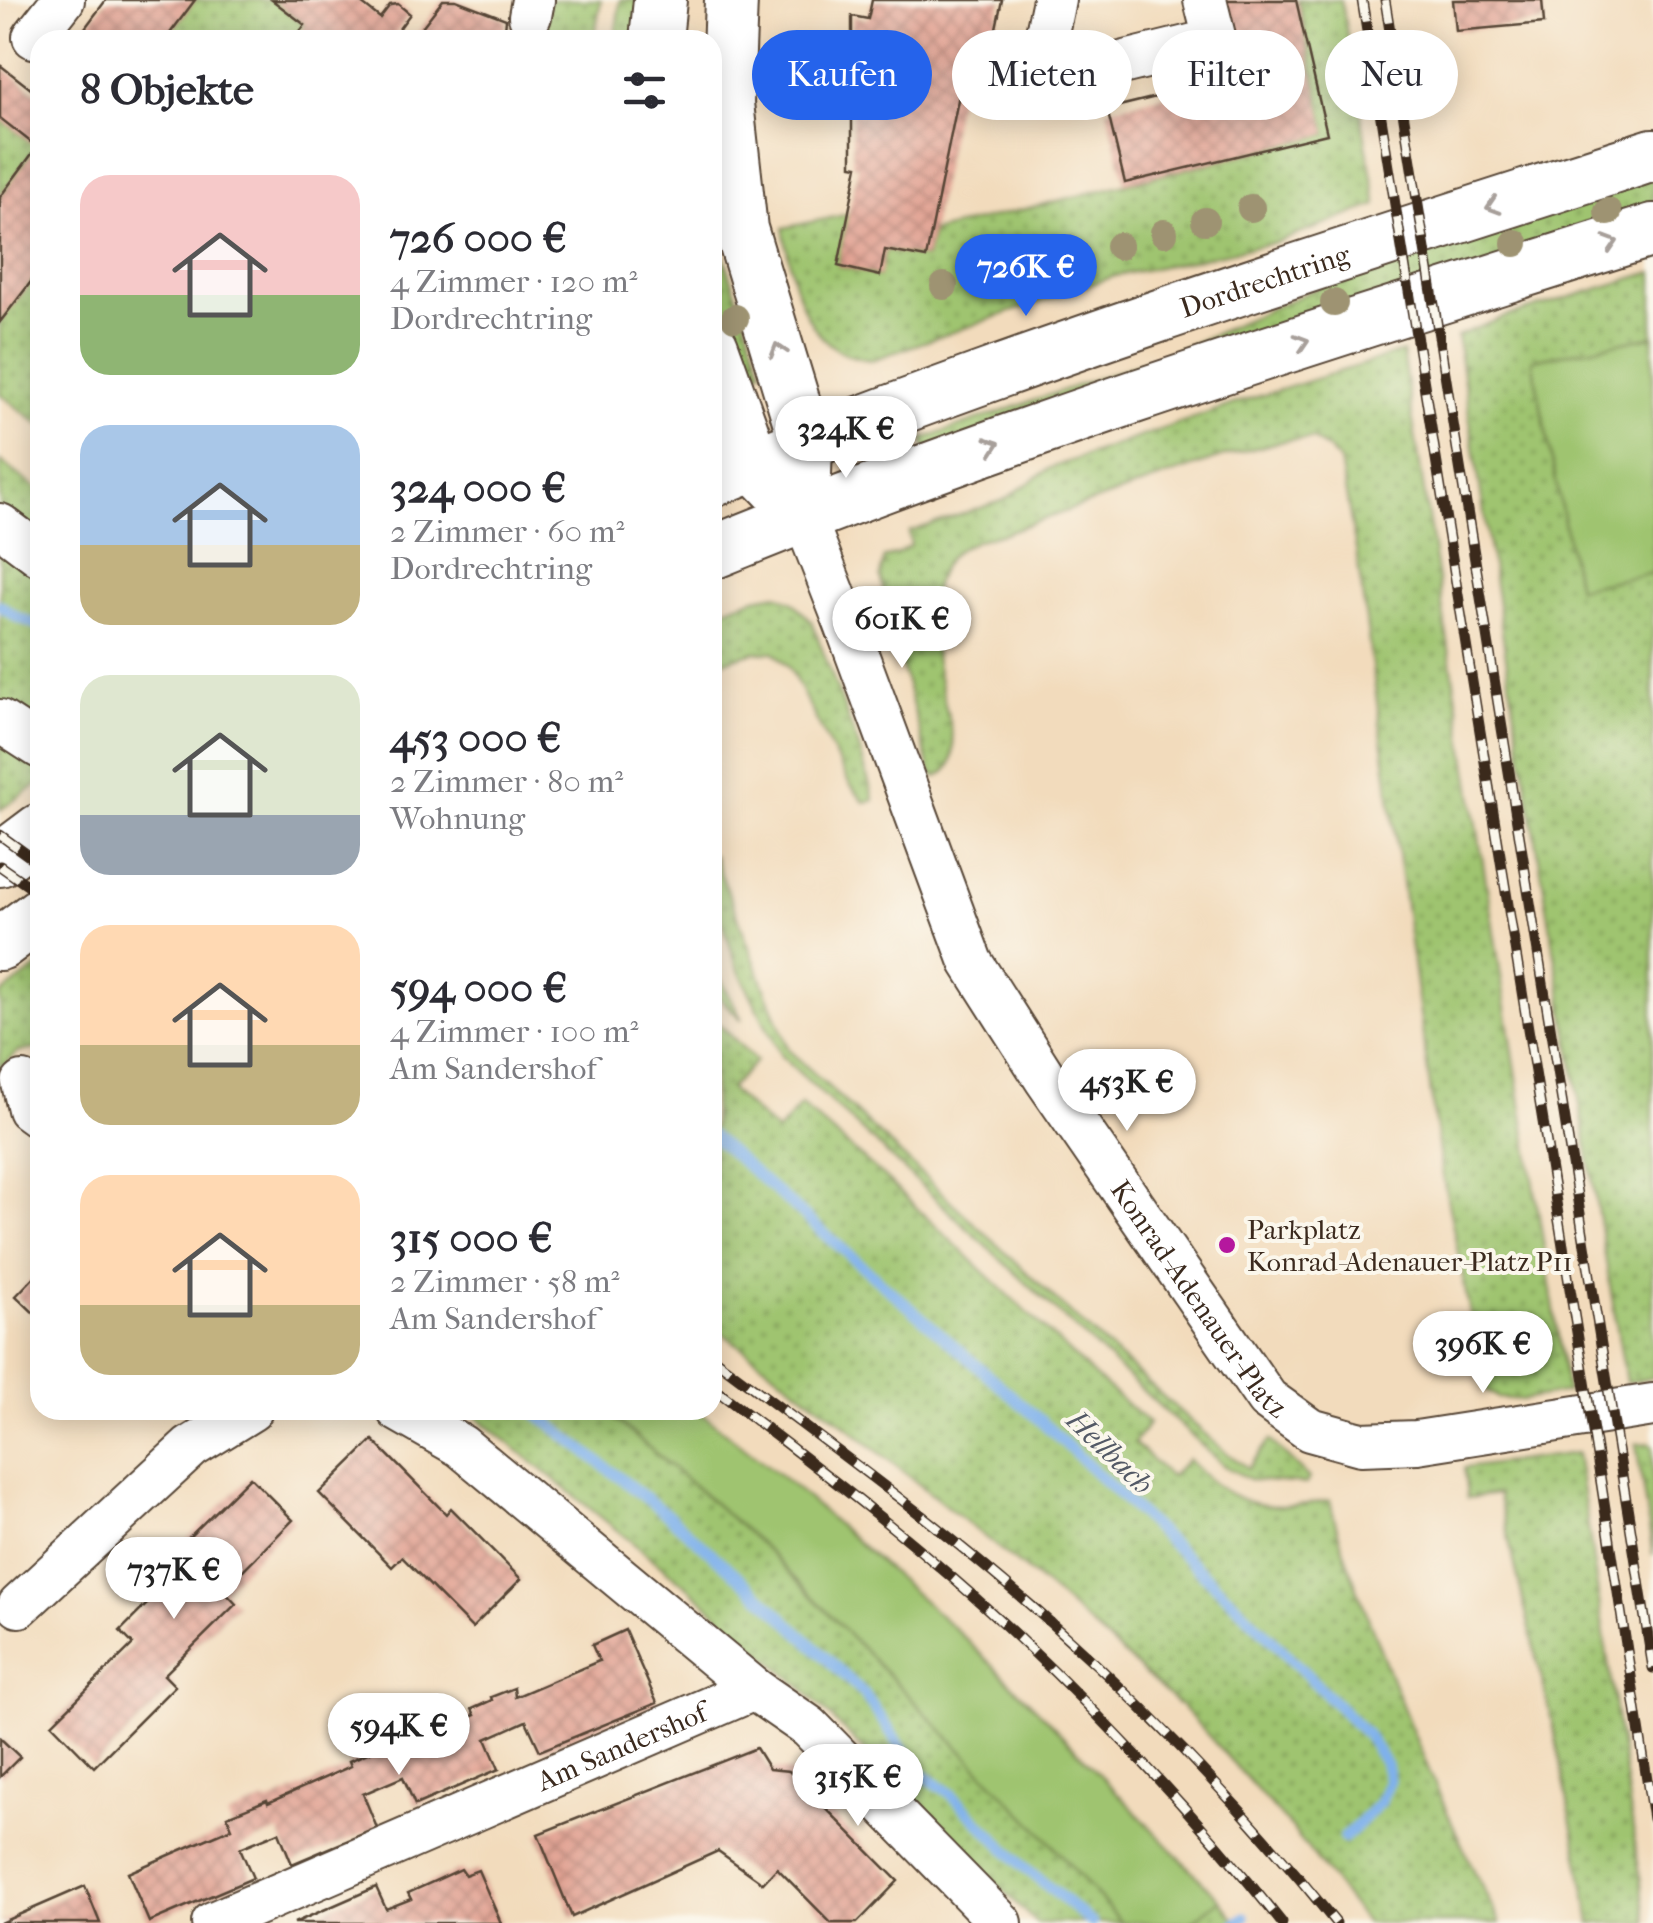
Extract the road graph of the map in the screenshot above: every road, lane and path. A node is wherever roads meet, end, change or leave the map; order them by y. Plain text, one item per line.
1 (62, 0) edge
2 (660, 0) edge
3 (731, 0) edge
4 (1054, 0) edge
5 (1205, 0) edge
6 (39, 30) edge
7 (657, 30) edge
8 (1653, 156) edge
9 (1653, 230) edge
10 (722, 406) edge
11 (806, 443) junction
12 (733, 473) edge
13 (804, 517) junction
14 (0, 525) edge
15 (30, 548) edge
16 (722, 549) edge
17 (0, 721) edge
18 (30, 740) edge
19 (30, 838) edge
20 (0, 860) edge
21 (30, 922) edge
22 (0, 944) edge
23 (1653, 1405) edge
24 (234, 1420) edge
25 (415, 1420) edge
26 (18, 1606) dead end
27 (754, 1689) junction
28 (213, 1923) edge
29 (1001, 1923) edge

1 - 6 street
2 - 7 main road
11 -> 3 main road
4 - 5 street
8 -> 11 main road, Dordrechtring
13 -> 9 main road
10 - 12 main road
11 - 12 main road, Dordrechtring
11 - 13 main road
12 - 13 main road
13 - 16 main road
13 - 23 street, Konrad-Adenauer-Platz
14 - 15 street
17 - 18 street
19 - 20 main road
21 - 22 main road
24 - 26 street
25 - 27 street, Am Sandershof
27 - 28 street, Am Sandershof
27 - 29 street, Am Sandershof

